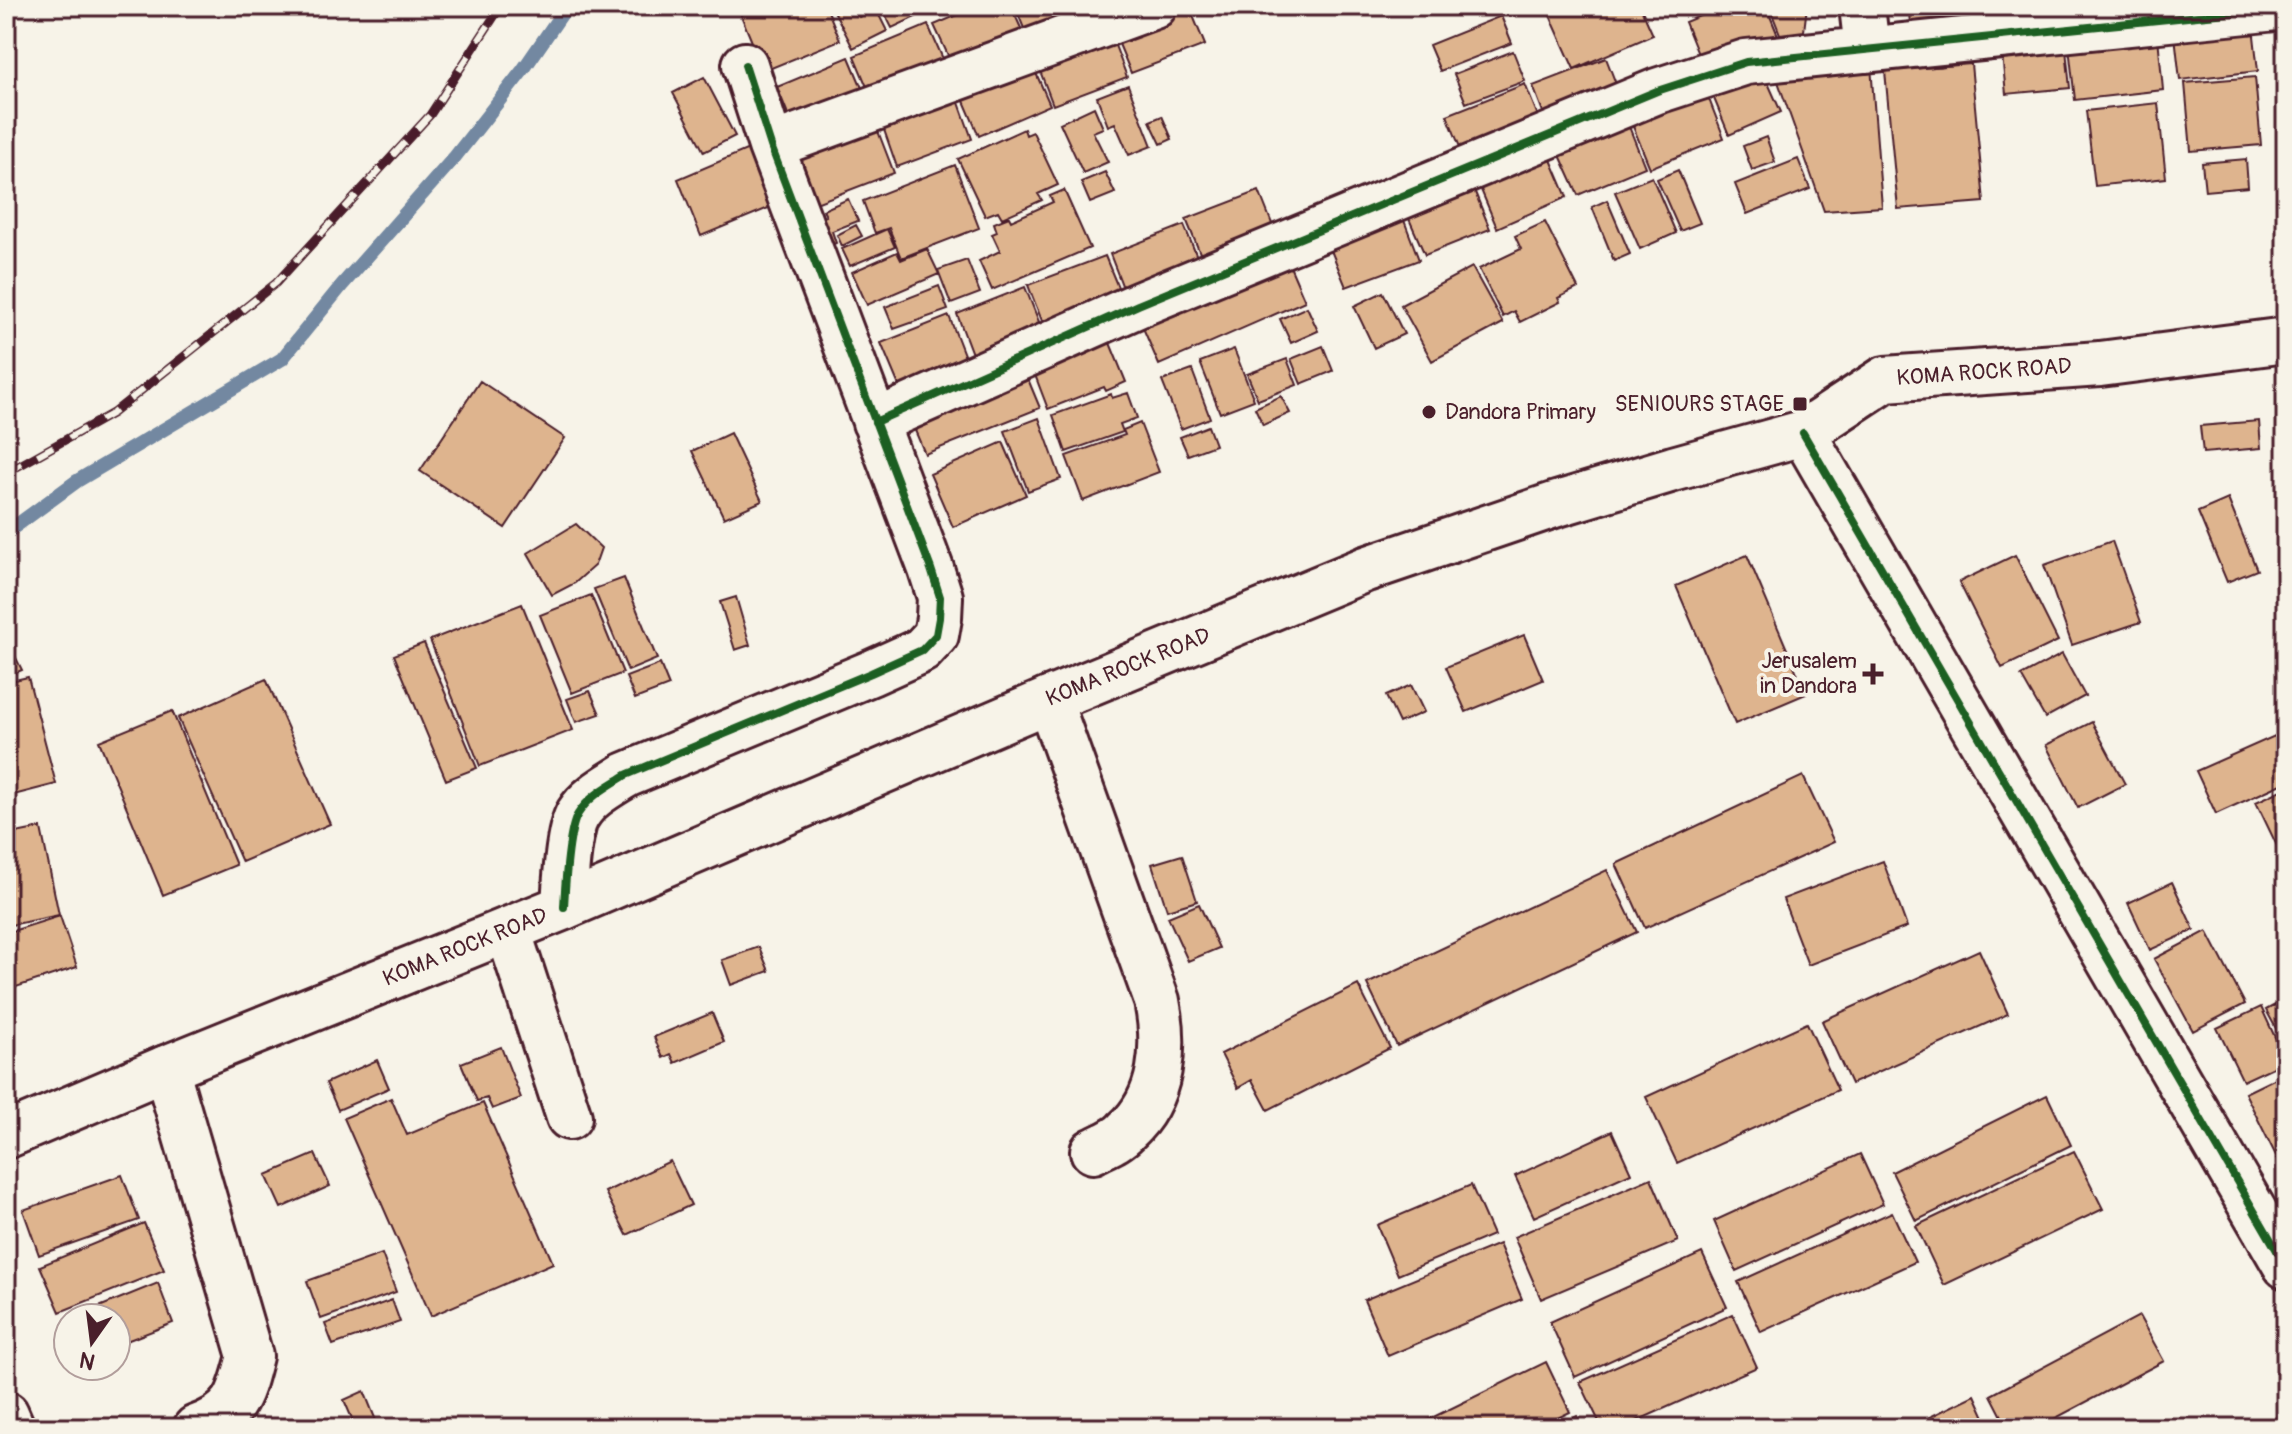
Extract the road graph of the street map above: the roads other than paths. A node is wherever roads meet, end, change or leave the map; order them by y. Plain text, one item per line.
1 (1154, 6) edge
2 (1862, 6) edge
3 (2286, 7) edge
4 (1867, 50) junction
5 (745, 65) dead end
6 (771, 146) junction
7 (2286, 340) edge
8 (875, 422) junction
9 (1803, 433) junction
10 (1049, 700) junction
11 (564, 907) junction
12 (508, 930) junction
13 (166, 1068) junction
14 (569, 1117) dead end
15 (6, 1136) edge
16 (1093, 1151) dead end
17 (2286, 1266) edge
18 (6, 1414) edge
19 (12, 1428) edge
20 (196, 1428) edge

1 - 6 street
2 - 4 street
3 - 4 street
4 - 8 street
5 - 6 street
6 - 8 street
7 - 9 street, KOMA ROCK ROAD
8 - 11 street
9 - 10 street, KOMA ROCK ROAD
9 - 17 street
10 - 11 street, KOMA ROCK ROAD
10 - 16 street
11 - 12 street, KOMA ROCK ROAD
12 - 13 street, KOMA ROCK ROAD
12 - 14 street
13 - 15 street, KOMA ROCK ROAD
13 - 20 street
18 - 19 street

